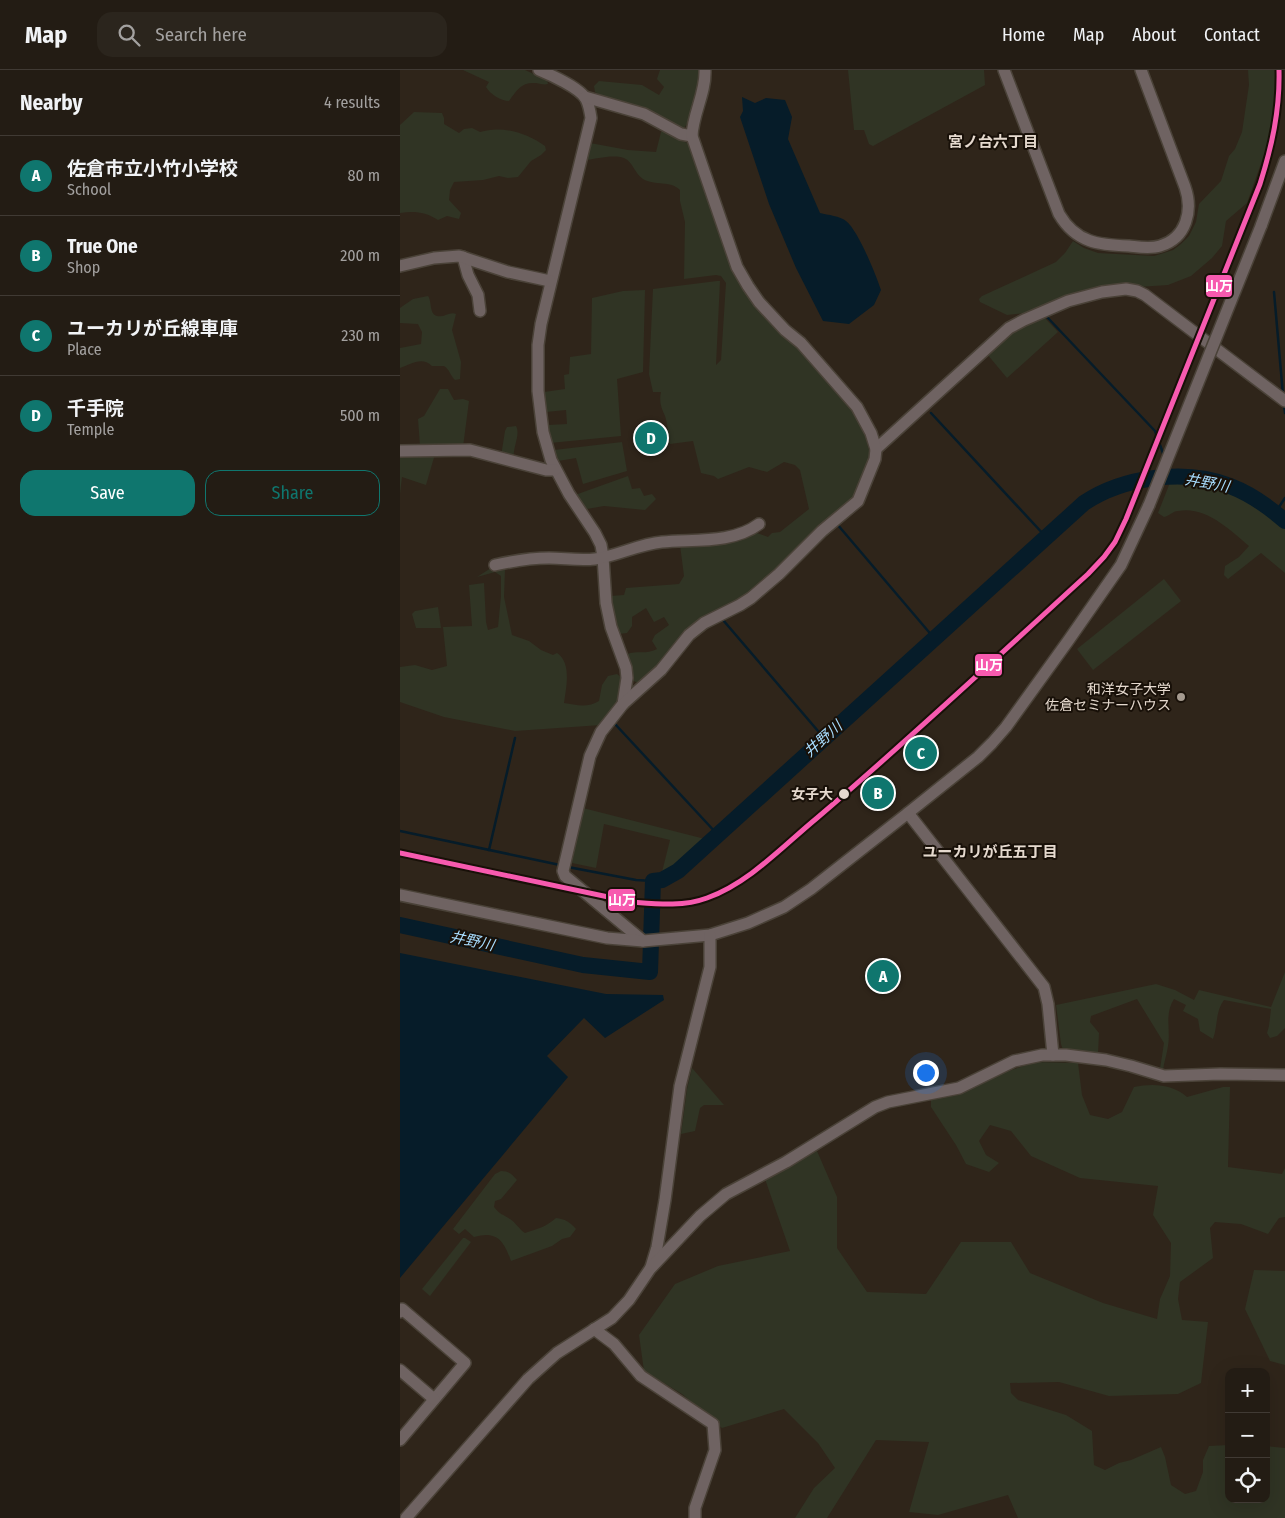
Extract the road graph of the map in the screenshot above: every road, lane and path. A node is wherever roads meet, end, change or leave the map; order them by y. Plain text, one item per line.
1 (539, 70) edge
2 (705, 70) edge
3 (1004, 70) edge
4 (1141, 70) edge
5 (557, 75) edge
6 (585, 97) junction
7 (692, 136) junction
8 (1285, 161) edge
9 (463, 257) junction
10 (400, 266) edge
11 (550, 280) junction
12 (480, 311) dead end
13 (1285, 402) edge
14 (876, 449) junction
15 (400, 451) edge
16 (555, 470) junction
17 (759, 524) dead end
18 (603, 557) junction
19 (495, 565) dead end
20 (623, 704) junction
21 (908, 813) junction
22 (400, 895) edge
23 (710, 935) junction
24 (643, 941) junction
25 (1053, 1055) junction
26 (1285, 1075) edge
27 (650, 1269) junction
28 (400, 1312) edge
29 (594, 1329) junction
30 (400, 1370) edge
31 (434, 1399) junction
32 (401, 1437) edge
33 (405, 1513) edge
34 (695, 1518) edge

1 - 5 street
2 - 7 street
3 - 4 street
5 - 6 street
6 - 7 street
6 - 11 street
7 - 14 street
8 - 21 street, bridge
9 - 10 street
9 - 11 street
9 - 12 street
11 - 16 street
13 - 14 street
14 - 20 street
15 - 16 street
16 - 18 street
17 - 18 street
18 - 19 street
18 - 20 street
20 - 24 street
21 - 23 street
21 - 25 street
22 - 24 street
23 - 24 street
23 - 27 street
25 - 26 street
25 - 27 street
27 - 29 street
28 - 31 street
29 - 33 street
29 - 34 street
30 - 31 street
31 - 32 street

